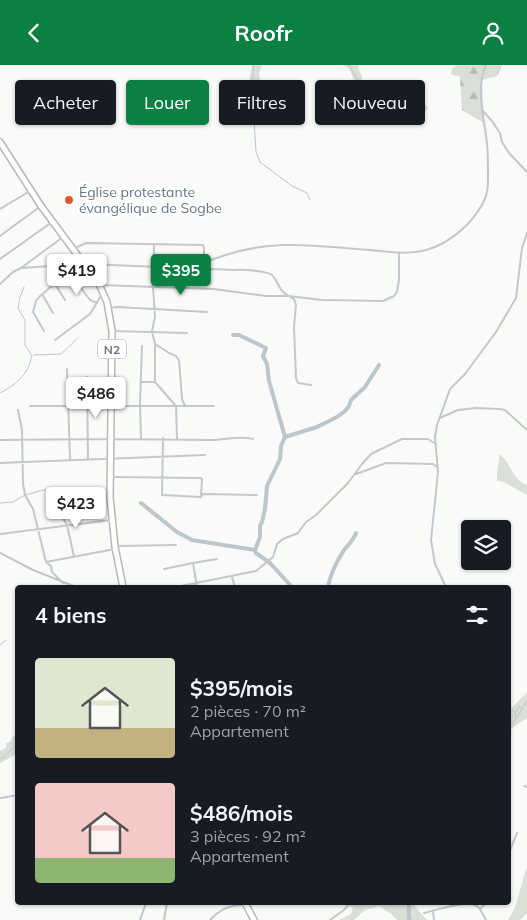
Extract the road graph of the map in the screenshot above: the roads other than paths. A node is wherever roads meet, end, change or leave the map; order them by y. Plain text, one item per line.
1 (486, 65) edge
2 (482, 110) junction
3 (0, 142) edge
4 (527, 172) edge
5 (31, 190) junction
6 (41, 206) junction
7 (0, 209) edge
8 (52, 222) junction
9 (527, 233) edge
10 (0, 236) edge
11 (64, 237) junction
12 (154, 244) junction
13 (73, 249) junction
14 (399, 253) junction
15 (0, 259) edge
16 (83, 263) junction
17 (204, 263) junction
18 (154, 266) junction
19 (195, 267) junction
20 (21, 269) junction
21 (70, 271) junction
22 (0, 283) edge
23 (55, 284) junction
24 (99, 285) junction
25 (153, 287) junction
26 (102, 291) junction
27 (42, 294) junction
28 (288, 296) junction
29 (65, 300) dead end
30 (97, 303) junction
31 (109, 308) junction
32 (154, 309) junction
33 (207, 312) dead end
34 (53, 313) dead end
35 (44, 331) dead end
36 (112, 331) junction
37 (152, 331) junction
38 (187, 333) dead end
39 (55, 340) dead end
40 (155, 344) junction
41 (142, 346) dead end
42 (67, 369) dead end
43 (88, 377) dead end
44 (156, 381) junction
45 (141, 382) junction
46 (311, 385) dead end
47 (68, 405) junction
48 (140, 405) junction
49 (30, 406) dead end
50 (88, 406) junction
51 (111, 406) junction
52 (176, 406) junction
53 (185, 406) junction
54 (214, 406) dead end
55 (18, 410) dead end
56 (440, 417) junction
57 (527, 431) edge
58 (162, 438) junction
59 (177, 438) junction
60 (69, 439) junction
61 (88, 439) junction
62 (111, 439) junction
63 (141, 439) junction
64 (253, 439) dead end
65 (0, 440) edge
66 (22, 440) junction
67 (436, 444) junction
68 (205, 455) dead end
69 (163, 457) junction
70 (110, 459) junction
71 (70, 460) junction
72 (88, 460) junction
73 (23, 462) junction
74 (0, 463) edge
75 (437, 467) junction
76 (355, 474) junction
77 (110, 477) junction
78 (162, 477) junction
79 (258, 495) dead end
80 (201, 497) junction
81 (58, 510) dead end
82 (112, 520) junction
83 (67, 525) junction
84 (38, 528) junction
85 (0, 534) edge
86 (176, 545) dead end
87 (115, 548) junction
88 (0, 553) edge
89 (74, 557) junction
90 (217, 559) dead end
91 (46, 562) junction
92 (193, 563) junction
93 (164, 569) dead end
94 (232, 577) junction
95 (63, 583) junction
96 (196, 583) junction
97 (70, 585) edge
98 (124, 585) edge
99 (186, 585) edge
100 (234, 585) edge
101 (445, 585) edge
102 (15, 796) edge
103 (1, 798) edge
104 (516, 833) dead end
105 (511, 847) edge
106 (145, 905) edge
107 (166, 905) edge
108 (233, 905) edge
109 (246, 905) edge
110 (348, 905) edge
111 (463, 905) edge
112 (472, 905) edge
113 (484, 905) edge
114 (480, 909) junction
115 (433, 911) junction
116 (424, 913) dead end
117 (140, 920) edge
118 (164, 920) edge
119 (210, 920) edge
120 (254, 920) edge
121 (330, 920) edge
122 (434, 920) edge
123 (486, 920) edge

1 - 2 street
2 - 4 street
2 - 14 street
3 - 5 highway, N2
5 - 6 highway, N2
5 - 7 street
6 - 8 highway, N2
6 - 10 street
8 - 11 highway, N2
8 - 15 street
9 - 56 street
11 - 13 highway, N2
11 - 20 street
12 - 13 street
12 - 17 street
12 - 18 street
13 - 16 highway, N2
14 - 17 street
14 - 28 street
16 - 18 street
16 - 21 street
16 - 24 highway, N2
17 - 19 street
18 - 19 street
18 - 25 street
19 - 28 street
20 - 21 street
20 - 22 street
21 - 23 street
21 - 30 street
23 - 27 street
23 - 29 street
24 - 25 street
24 - 26 highway, N2
25 - 28 street
25 - 32 street
26 - 30 street
26 - 31 highway, N2
27 - 34 street
27 - 35 street
28 - 46 street
30 - 39 street
31 - 32 street
31 - 36 highway, N2
32 - 33 street
32 - 37 street
36 - 37 street
36 - 51 highway, N2
37 - 38 street
37 - 40 street
40 - 44 street
40 - 53 street
41 - 45 street
42 - 47 street
43 - 50 street
44 - 45 street
44 - 52 street
45 - 48 street
47 - 49 street
47 - 50 street
47 - 60 street
48 - 51 street
48 - 52 street
48 - 63 street
50 - 51 street
50 - 61 street
51 - 62 highway, N2
52 - 53 street
52 - 59 street
53 - 54 street
55 - 66 street
56 - 57 street
56 - 67 street
58 - 59 street
58 - 63 street
58 - 69 street
59 - 64 street
60 - 61 street
60 - 66 street
60 - 71 street
61 - 62 street
61 - 72 street
62 - 63 street
62 - 70 highway, N2
65 - 66 street
66 - 73 street
67 - 75 street
67 - 76 street
68 - 69 street
69 - 70 street
69 - 78 street
70 - 72 street
70 - 77 highway, N2
71 - 72 street
71 - 73 street
73 - 74 street
73 - 84 street
75 - 76 street
75 - 101 street
76 - 94 street
77 - 78 street
77 - 82 highway, N2
78 - 80 street
78 - 80 street
79 - 80 street
81 - 83 street
82 - 83 street
82 - 87 highway, N2
83 - 84 street
83 - 89 street
84 - 85 street
84 - 91 street
86 - 87 street
87 - 89 street
87 - 98 highway, N2
88 - 95 street
89 - 91 street
90 - 92 street
91 - 95 street
92 - 93 street
92 - 96 street
94 - 96 street
94 - 100 street
95 - 97 street
96 - 99 street
102 - 103 street
104 - 105 street
106 - 117 street
107 - 118 street
108 - 119 street
109 - 120 highway
110 - 121 street
111 - 115 street
112 - 114 street
113 - 114 street
114 - 123 street
115 - 116 street
115 - 122 street

